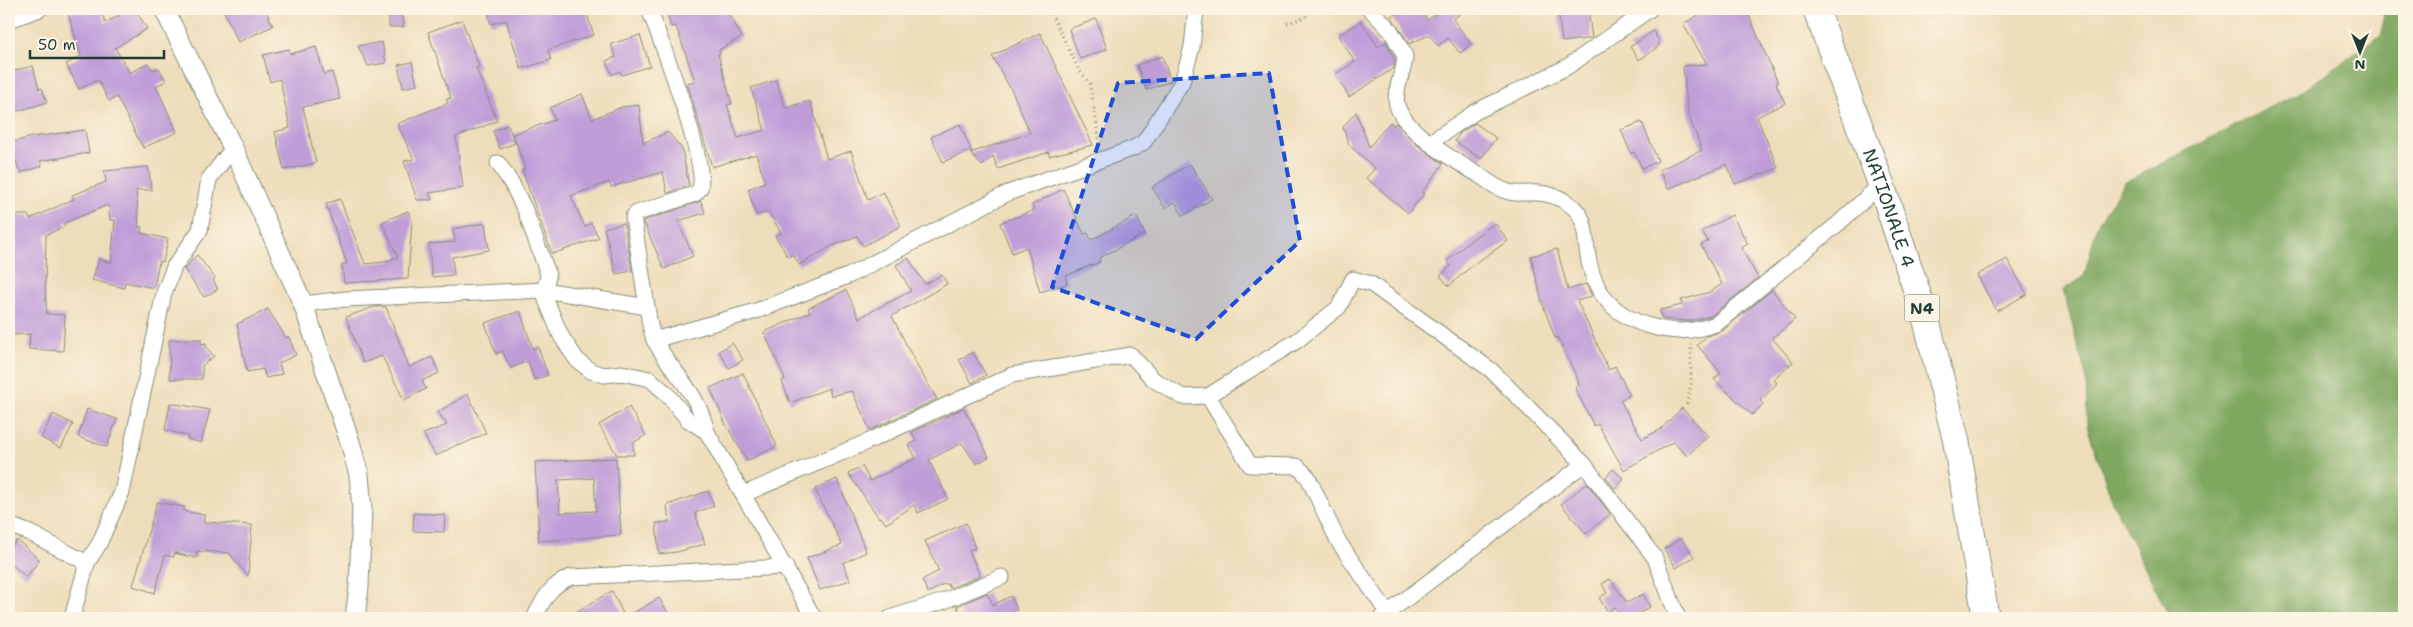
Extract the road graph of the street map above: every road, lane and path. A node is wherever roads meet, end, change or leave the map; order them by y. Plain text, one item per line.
1 (40, 9) edge
2 (164, 9) edge
3 (649, 9) edge
4 (1049, 9) edge
5 (1196, 9) edge
6 (1302, 9) edge
7 (1370, 9) edge
8 (1650, 9) edge
9 (1816, 9) edge
10 (9, 20) edge
11 (1287, 23) dead end
12 (1429, 142) junction
13 (233, 148) junction
14 (498, 163) dead end
15 (1085, 165) junction
16 (1882, 184) junction
17 (544, 290) junction
18 (303, 304) junction
19 (647, 307) junction
20 (1693, 332) junction
21 (654, 340) junction
22 (1208, 396) junction
23 (1687, 404) dead end
24 (707, 432) junction
25 (1584, 464) junction
26 (744, 494) junction
27 (9, 525) edge
28 (87, 563) junction
29 (786, 566) junction
30 (1002, 577) dead end
31 (1385, 616) edge
32 (72, 618) edge
33 (355, 618) edge
34 (534, 618) edge
35 (814, 618) edge
36 (890, 618) edge
37 (1678, 618) edge
38 (1986, 618) edge

1 - 10 street
2 - 13 street
3 - 19 street
4 - 15 path
5 - 15 street
6 - 11 path
7 - 12 street
8 - 12 street
9 - 16 highway, NATIONALE 4 / N4
12 - 20 street
13 - 18 street
13 - 28 street
14 - 17 street
15 - 21 street
16 - 20 street
16 - 38 highway, NATIONALE 4 / N4
17 - 18 street
17 - 19 street
17 - 24 street
18 - 33 street
19 - 21 street
20 - 23 path
21 - 24 street
22 - 25 street
22 - 26 street
22 - 31 street
24 - 26 street
25 - 31 street
25 - 37 street
26 - 29 street
27 - 28 street
28 - 32 street
29 - 34 street
29 - 35 street
30 - 36 street

